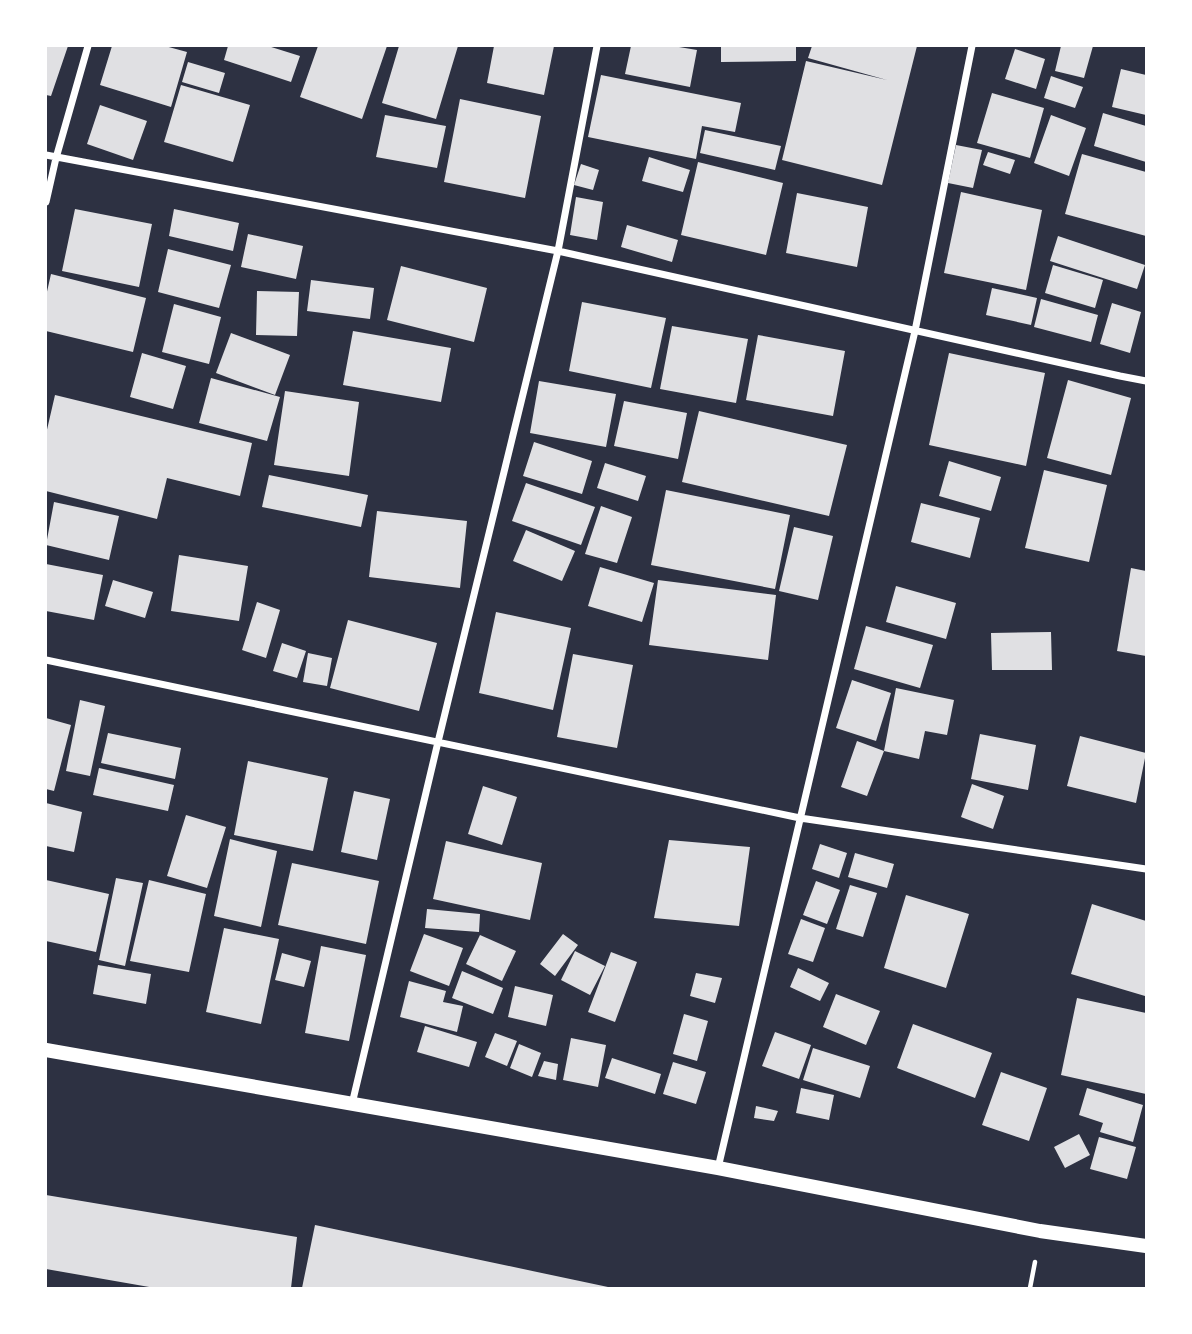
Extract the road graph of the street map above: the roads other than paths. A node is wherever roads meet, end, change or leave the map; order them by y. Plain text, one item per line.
1 (88, 46) edge
2 (597, 46) edge
3 (972, 46) edge
4 (46, 155) edge
5 (56, 158) junction
6 (46, 202) edge
7 (558, 251) junction
8 (915, 331) junction
9 (1146, 381) edge
10 (46, 660) edge
11 (438, 742) junction
12 (800, 818) junction
13 (1146, 869) edge
14 (46, 1050) edge
15 (352, 1105) junction
16 (718, 1168) junction
17 (1146, 1246) edge

1 - 5 street
2 - 7 street
3 - 8 street
4 - 5 street
5 - 6 street
5 - 7 street
7 - 8 street
7 - 11 street
8 - 9 street
8 - 12 street
10 - 11 street
11 - 12 street
11 - 15 street
12 - 13 street
12 - 16 street
14 - 15 main road
15 - 16 main road
16 - 17 main road

